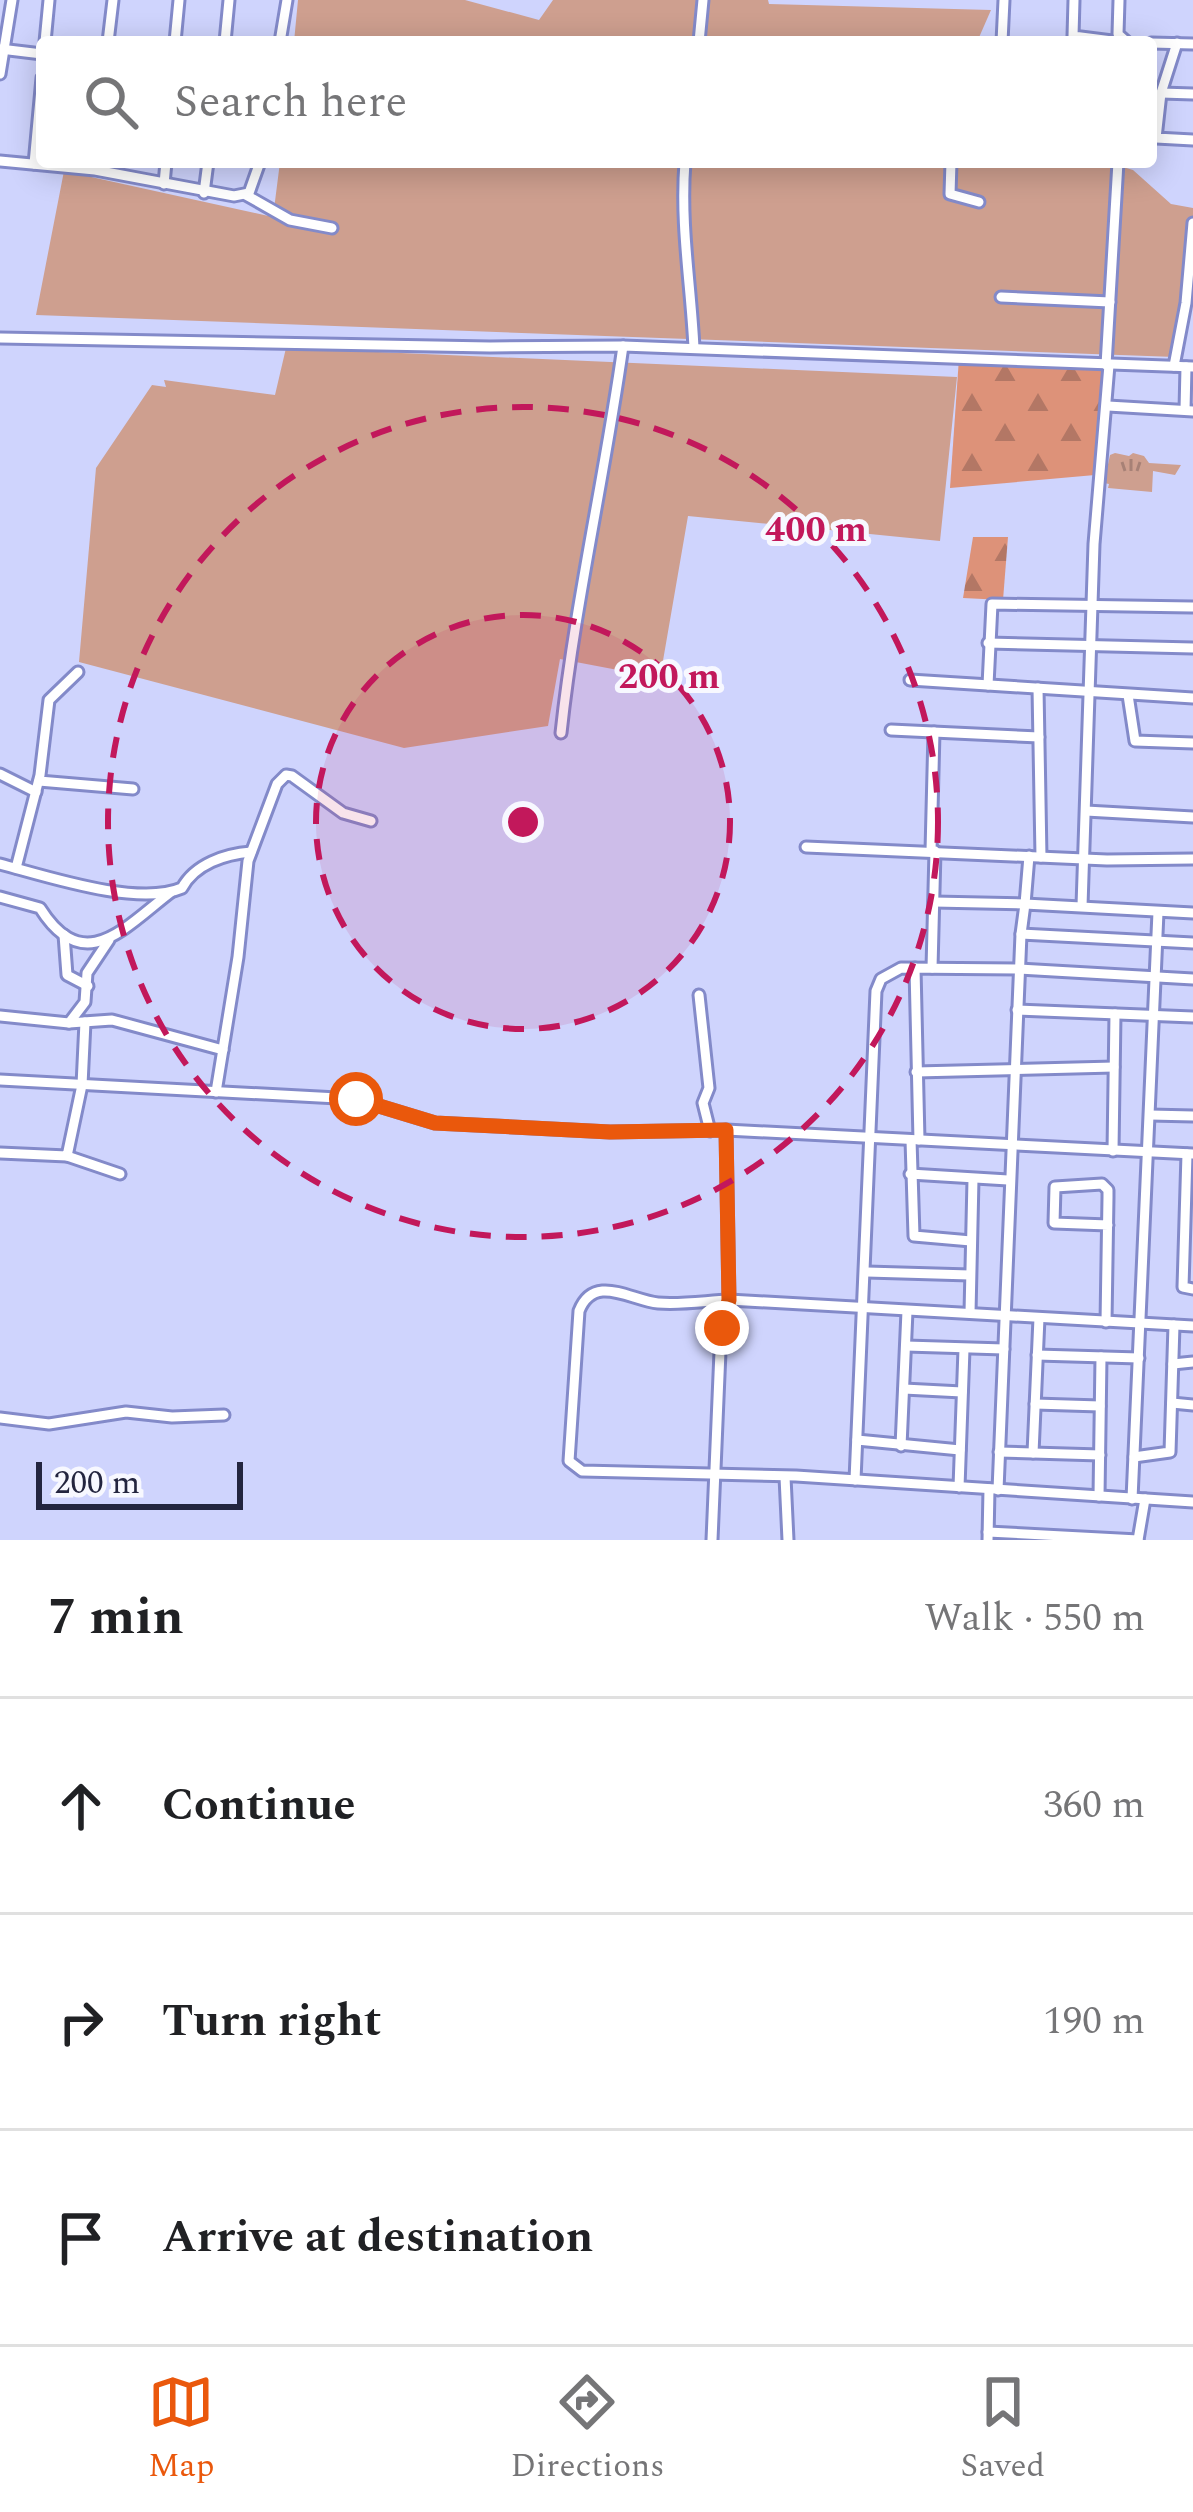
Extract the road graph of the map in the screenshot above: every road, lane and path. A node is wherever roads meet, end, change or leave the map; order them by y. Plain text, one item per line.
1 (12, 0) edge
2 (49, 0) edge
3 (113, 0) edge
4 (179, 0) edge
5 (229, 0) edge
6 (287, 0) edge
7 (703, 0) edge
8 (1004, 0) edge
9 (1074, 0) edge
10 (1120, 0) edge
11 (46, 36) edge
12 (109, 36) edge
13 (176, 36) edge
14 (226, 36) edge
15 (281, 36) edge
16 (700, 36) edge
17 (1002, 36) edge
18 (1073, 36) edge
19 (1119, 36) edge
20 (1157, 43) edge
21 (1177, 44) junction
22 (1193, 44) edge
23 (2, 49) edge
24 (36, 53) edge
25 (0, 74) edge
26 (1161, 92) junction
27 (1193, 94) edge
28 (1157, 129) edge
29 (1157, 138) edge
30 (1193, 140) edge
31 (36, 142) edge
32 (0, 161) edge
33 (34, 164) joint
34 (103, 168) edge
35 (165, 168) edge
36 (207, 168) edge
37 (257, 168) edge
38 (686, 168) edge
39 (951, 168) edge
40 (1118, 168) edge
41 (164, 184) junction
42 (204, 193) junction
43 (246, 195) junction
44 (979, 202) dead end
45 (1193, 223) edge
46 (332, 228) dead end
47 (1001, 297) dead end
48 (1110, 302) junction
49 (0, 338) edge
50 (623, 346) junction
51 (694, 348) junction
52 (1108, 365) junction
53 (1184, 367) edge
54 (1108, 406) junction
55 (1189, 411) edge
56 (1091, 608) junction
57 (1193, 608) edge
58 (988, 643) junction
59 (1091, 646) junction
60 (1193, 648) edge
61 (78, 672) dead end
62 (910, 680) dead end
63 (988, 685) junction
64 (1038, 688) junction
65 (1090, 691) junction
66 (1128, 694) junction
67 (1193, 698) edge
68 (891, 730) dead end
69 (934, 732) junction
70 (561, 733) dead end
71 (1039, 737) junction
72 (1193, 742) edge
73 (0, 774) edge
74 (37, 786) junction
75 (133, 789) dead end
76 (1086, 811) junction
77 (1193, 817) edge
78 (371, 821) dead end
79 (806, 848) dead end
80 (933, 851) junction
81 (250, 852) junction
82 (1035, 856) junction
83 (1084, 859) junction
84 (1193, 859) edge
85 (0, 864) edge
86 (16, 868) junction
87 (170, 892) junction
88 (0, 897) edge
89 (934, 902) junction
90 (1025, 904) junction
91 (1082, 906) junction
92 (1158, 912) junction
93 (1193, 913) edge
94 (64, 934) junction
95 (1021, 934) junction
96 (109, 940) junction
97 (1158, 942) junction
98 (1193, 944) edge
99 (915, 968) junction
100 (932, 968) junction
101 (1019, 969) junction
102 (1156, 978) junction
103 (1193, 979) edge
104 (88, 986) junction
105 (699, 995) dead end
106 (1017, 1010) junction
107 (1114, 1014) junction
108 (0, 1016) edge
109 (1155, 1016) junction
110 (1193, 1017) edge
111 (85, 1022) junction
112 (69, 1023) junction
113 (223, 1050) junction
114 (1114, 1067) junction
115 (1015, 1070) junction
116 (916, 1072) junction
117 (0, 1080) edge
118 (82, 1085) junction
119 (216, 1092) junction
120 (1150, 1115) junction
121 (1193, 1116) edge
122 (710, 1130) junction
123 (726, 1130) junction
124 (872, 1137) junction
125 (915, 1140) junction
126 (1011, 1147) junction
127 (1113, 1151) junction
128 (1148, 1152) junction
129 (0, 1153) edge
130 (1190, 1154) edge
131 (67, 1156) junction
132 (120, 1174) dead end
133 (910, 1174) junction
134 (973, 1179) junction
135 (1008, 1180) junction
136 (1189, 1194) edge
137 (1108, 1225) junction
138 (971, 1241) junction
139 (1188, 1254) edge
140 (867, 1272) junction
141 (970, 1274) junction
142 (1193, 1289) edge
143 (729, 1300) junction
144 (864, 1310) junction
145 (907, 1311) junction
146 (970, 1313) junction
147 (1004, 1316) junction
148 (1039, 1318) junction
149 (1106, 1322) junction
150 (1140, 1324) junction
151 (1174, 1325) junction
152 (1193, 1326) edge
153 (906, 1346) junction
154 (964, 1349) junction
155 (1004, 1349) junction
156 (1037, 1355) junction
157 (1101, 1357) junction
158 (1138, 1358) junction
159 (1193, 1362) edge
160 (1173, 1364) junction
161 (904, 1389) junction
162 (962, 1392) junction
163 (1172, 1403) junction
164 (1035, 1404) junction
165 (1193, 1405) edge
166 (1100, 1406) junction
167 (224, 1415) dead end
168 (0, 1418) edge
169 (857, 1440) junction
170 (902, 1446) junction
171 (960, 1450) junction
172 (999, 1452) junction
173 (1033, 1453) junction
174 (1100, 1455) junction
175 (1134, 1457) junction
176 (717, 1475) junction
177 (784, 1477) junction
178 (855, 1480) junction
179 (959, 1487) junction
180 (993, 1490) junction
181 (1099, 1496) junction
182 (1132, 1498) junction
183 (1144, 1499) junction
184 (1193, 1502) edge
185 (988, 1536) edge
186 (712, 1540) edge
187 (788, 1540) edge
188 (1138, 1540) edge

1 - 23 street
2 - 11 street
3 - 12 street
4 - 13 street
5 - 14 street
6 - 15 street
7 - 16 street
8 - 17 street
9 - 18 street
10 - 19 street
20 - 21 street
21 - 22 street
21 - 26 street
23 - 24 street
23 - 25 street
26 - 27 street
26 - 28 street
29 - 30 street
31 - 33 street
32 - 33 street
34 - 41 street
35 - 41 street
36 - 42 street
37 - 43 street
38 - 51 street
39 - 44 street
40 - 48 street
41 - 42 street
42 - 43 street
43 - 46 street
45 - 53 street
47 - 48 street
48 - 52 street
49 - 50 street
50 - 51 street
50 - 70 street
51 - 52 street
52 - 53 street
52 - 54 street
53 - 55 street
54 - 55 street
54 - 56 street
56 - 57 street
56 - 58 street
56 - 59 street
58 - 59 street
58 - 63 street
59 - 60 street
59 - 65 street
61 - 74 street
62 - 63 street
63 - 64 street
64 - 65 street
64 - 71 street
65 - 66 street
65 - 76 street
66 - 67 street
66 - 72 street
68 - 69 street
69 - 71 street
69 - 80 street
71 - 82 street
73 - 74 street
74 - 75 street
74 - 86 street
76 - 77 street
76 - 83 street
78 - 81 street
79 - 80 street
80 - 82 street
80 - 89 street
81 - 87 street
81 - 113 street
82 - 83 street
82 - 90 street
83 - 84 street
83 - 91 street
85 - 86 street
86 - 87 street
87 - 96 street
88 - 94 street
89 - 90 street
89 - 100 street
90 - 91 street
90 - 95 street
91 - 92 street
92 - 93 street
92 - 97 street
94 - 96 street
94 - 104 street
95 - 97 street
95 - 101 street
96 - 104 street
97 - 98 street
97 - 102 street
99 - 100 street
99 - 116 street
99 - 124 street
100 - 101 street
101 - 102 street
101 - 106 street
102 - 103 street
102 - 109 street
104 - 112 street
105 - 122 street
106 - 107 street
106 - 115 street
107 - 109 street
107 - 114 street
108 - 112 street
109 - 110 street
109 - 120 street
111 - 112 street
111 - 113 street
111 - 118 street
113 - 119 street
114 - 115 street
114 - 127 street
115 - 116 street
115 - 126 street
116 - 125 street
117 - 118 street
118 - 119 street
118 - 131 street
119 - 122 street
120 - 121 street
120 - 128 street
122 - 123 street
123 - 124 street
123 - 143 street
124 - 125 street
124 - 140 street
125 - 126 street
125 - 133 street
126 - 127 street
126 - 135 street
127 - 128 street
128 - 130 street
128 - 150 street
129 - 131 street
130 - 136 street
131 - 132 street
133 - 134 street
133 - 138 street
134 - 135 street
134 - 138 street
135 - 147 street
136 - 139 street
137 - 137 street
137 - 149 street
138 - 141 street
139 - 142 street
140 - 141 street
140 - 144 street
141 - 146 street
143 - 144 street
143 - 176 street
143 - 176 street
144 - 145 street
144 - 169 street
145 - 146 street
145 - 153 street
146 - 147 street
147 - 148 street
147 - 155 street
148 - 149 street
148 - 156 street
149 - 150 street
150 - 151 street
150 - 158 street
151 - 152 street
151 - 160 street
153 - 154 street
153 - 161 street
154 - 155 street
154 - 162 street
155 - 172 street
156 - 157 street
156 - 164 street
157 - 158 street
157 - 166 street
158 - 175 street
159 - 160 street
160 - 163 street
161 - 162 street
161 - 170 street
162 - 171 street
163 - 165 street
163 - 175 street
164 - 166 street
164 - 173 street
166 - 174 street
167 - 168 street
169 - 170 street
169 - 178 street
170 - 171 street
171 - 179 street
172 - 173 street
172 - 180 street
173 - 174 street
174 - 181 street
175 - 182 street
176 - 177 street
176 - 186 street
177 - 178 street
177 - 187 street
178 - 179 street
179 - 180 street
180 - 181 street
180 - 185 street
181 - 182 street
182 - 183 street
183 - 184 street
183 - 188 street
185 - 188 street

